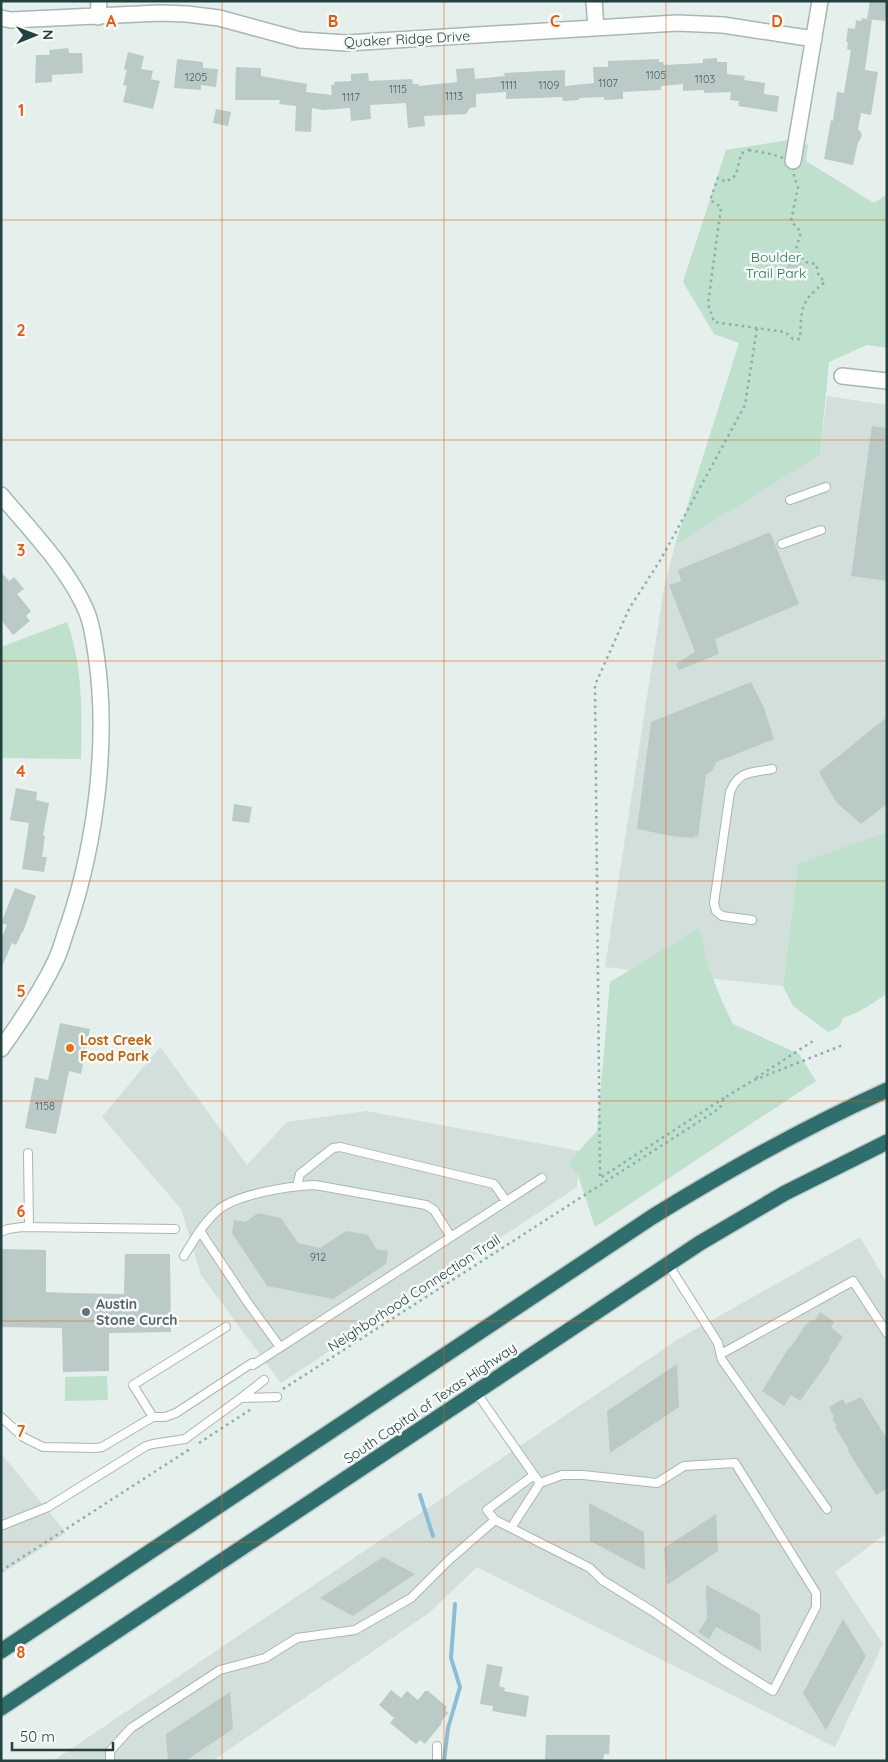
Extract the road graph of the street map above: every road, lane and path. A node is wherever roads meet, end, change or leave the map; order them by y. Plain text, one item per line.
1 (594, 1) edge
2 (820, 1) edge
3 (99, 9) edge
4 (1, 18) edge
5 (596, 28) junction
6 (814, 39) junction
7 (793, 161) junction
8 (757, 328) junction
9 (842, 376) dead end
10 (887, 381) edge
11 (826, 487) dead end
12 (1, 495) edge
13 (790, 500) dead end
14 (821, 530) dead end
15 (782, 544) dead end
16 (772, 769) dead end
17 (752, 920) dead end
18 (816, 1039) dead end
19 (844, 1045) dead end
20 (1, 1049) edge
21 (752, 1080) junction
22 (887, 1090) edge
23 (724, 1098) junction
24 (886, 1144) edge
25 (28, 1153) dead end
26 (542, 1178) dead end
27 (297, 1186) junction
28 (506, 1202) junction
29 (29, 1227) junction
30 (175, 1228) dead end
31 (200, 1231) junction
32 (1, 1232) edge
33 (451, 1237) junction
34 (184, 1256) dead end
35 (668, 1264) junction
36 (226, 1327) dead end
37 (887, 1333) edge
38 (280, 1347) junction
39 (720, 1354) junction
40 (264, 1380) dead end
41 (476, 1392) junction
42 (274, 1397) junction
43 (241, 1398) junction
44 (1, 1417) edge
45 (153, 1417) junction
46 (534, 1476) junction
47 (540, 1484) junction
48 (827, 1509) dead end
49 (495, 1520) junction
50 (2, 1525) edge
51 (511, 1528) junction
52 (1, 1571) edge
53 (1, 1651) edge
54 (1, 1708) edge
55 (437, 1746) dead end
56 (110, 1761) edge
57 (437, 1761) edge

1 - 5 street
2 - 6 street
3 - 4 street, Quaker Ridge Drive
3 - 5 street, Quaker Ridge Drive
5 - 6 street, Quaker Ridge Drive
6 - 7 street
7 - 8 path
7 - 8 path
8 - 23 path
9 - 10 street
11 - 13 lane
12 - 20 street
14 - 15 lane
16 - 17 lane
18 - 21 path
19 - 21 path, Neighborhood Connection Trail
21 - 23 path, Neighborhood Connection Trail
22 - 53 highway
23 - 42 path, Neighborhood Connection Trail
24 - 35 highway, South Capital of Texas Highway
25 - 29 lane
26 - 28 lane
27 - 28 lane
27 - 31 lane
27 - 33 lane
28 - 33 lane
29 - 30 lane
29 - 32 lane
31 - 34 lane
31 - 38 lane
33 - 38 lane
35 - 39 lane
35 - 41 highway, South Capital of Texas Highway
36 - 45 lane
37 - 39 lane
38 - 45 lane
39 - 48 lane
40 - 43 lane
41 - 46 lane
41 - 54 highway, South Capital of Texas Highway
42 - 43 lane
42 - 52 path, Neighborhood Connection Trail
43 - 50 lane
44 - 45 lane
46 - 47 lane
46 - 49 lane
47 - 51 lane
47 - 51 lane
49 - 51 lane
49 - 56 lane
55 - 57 lane

